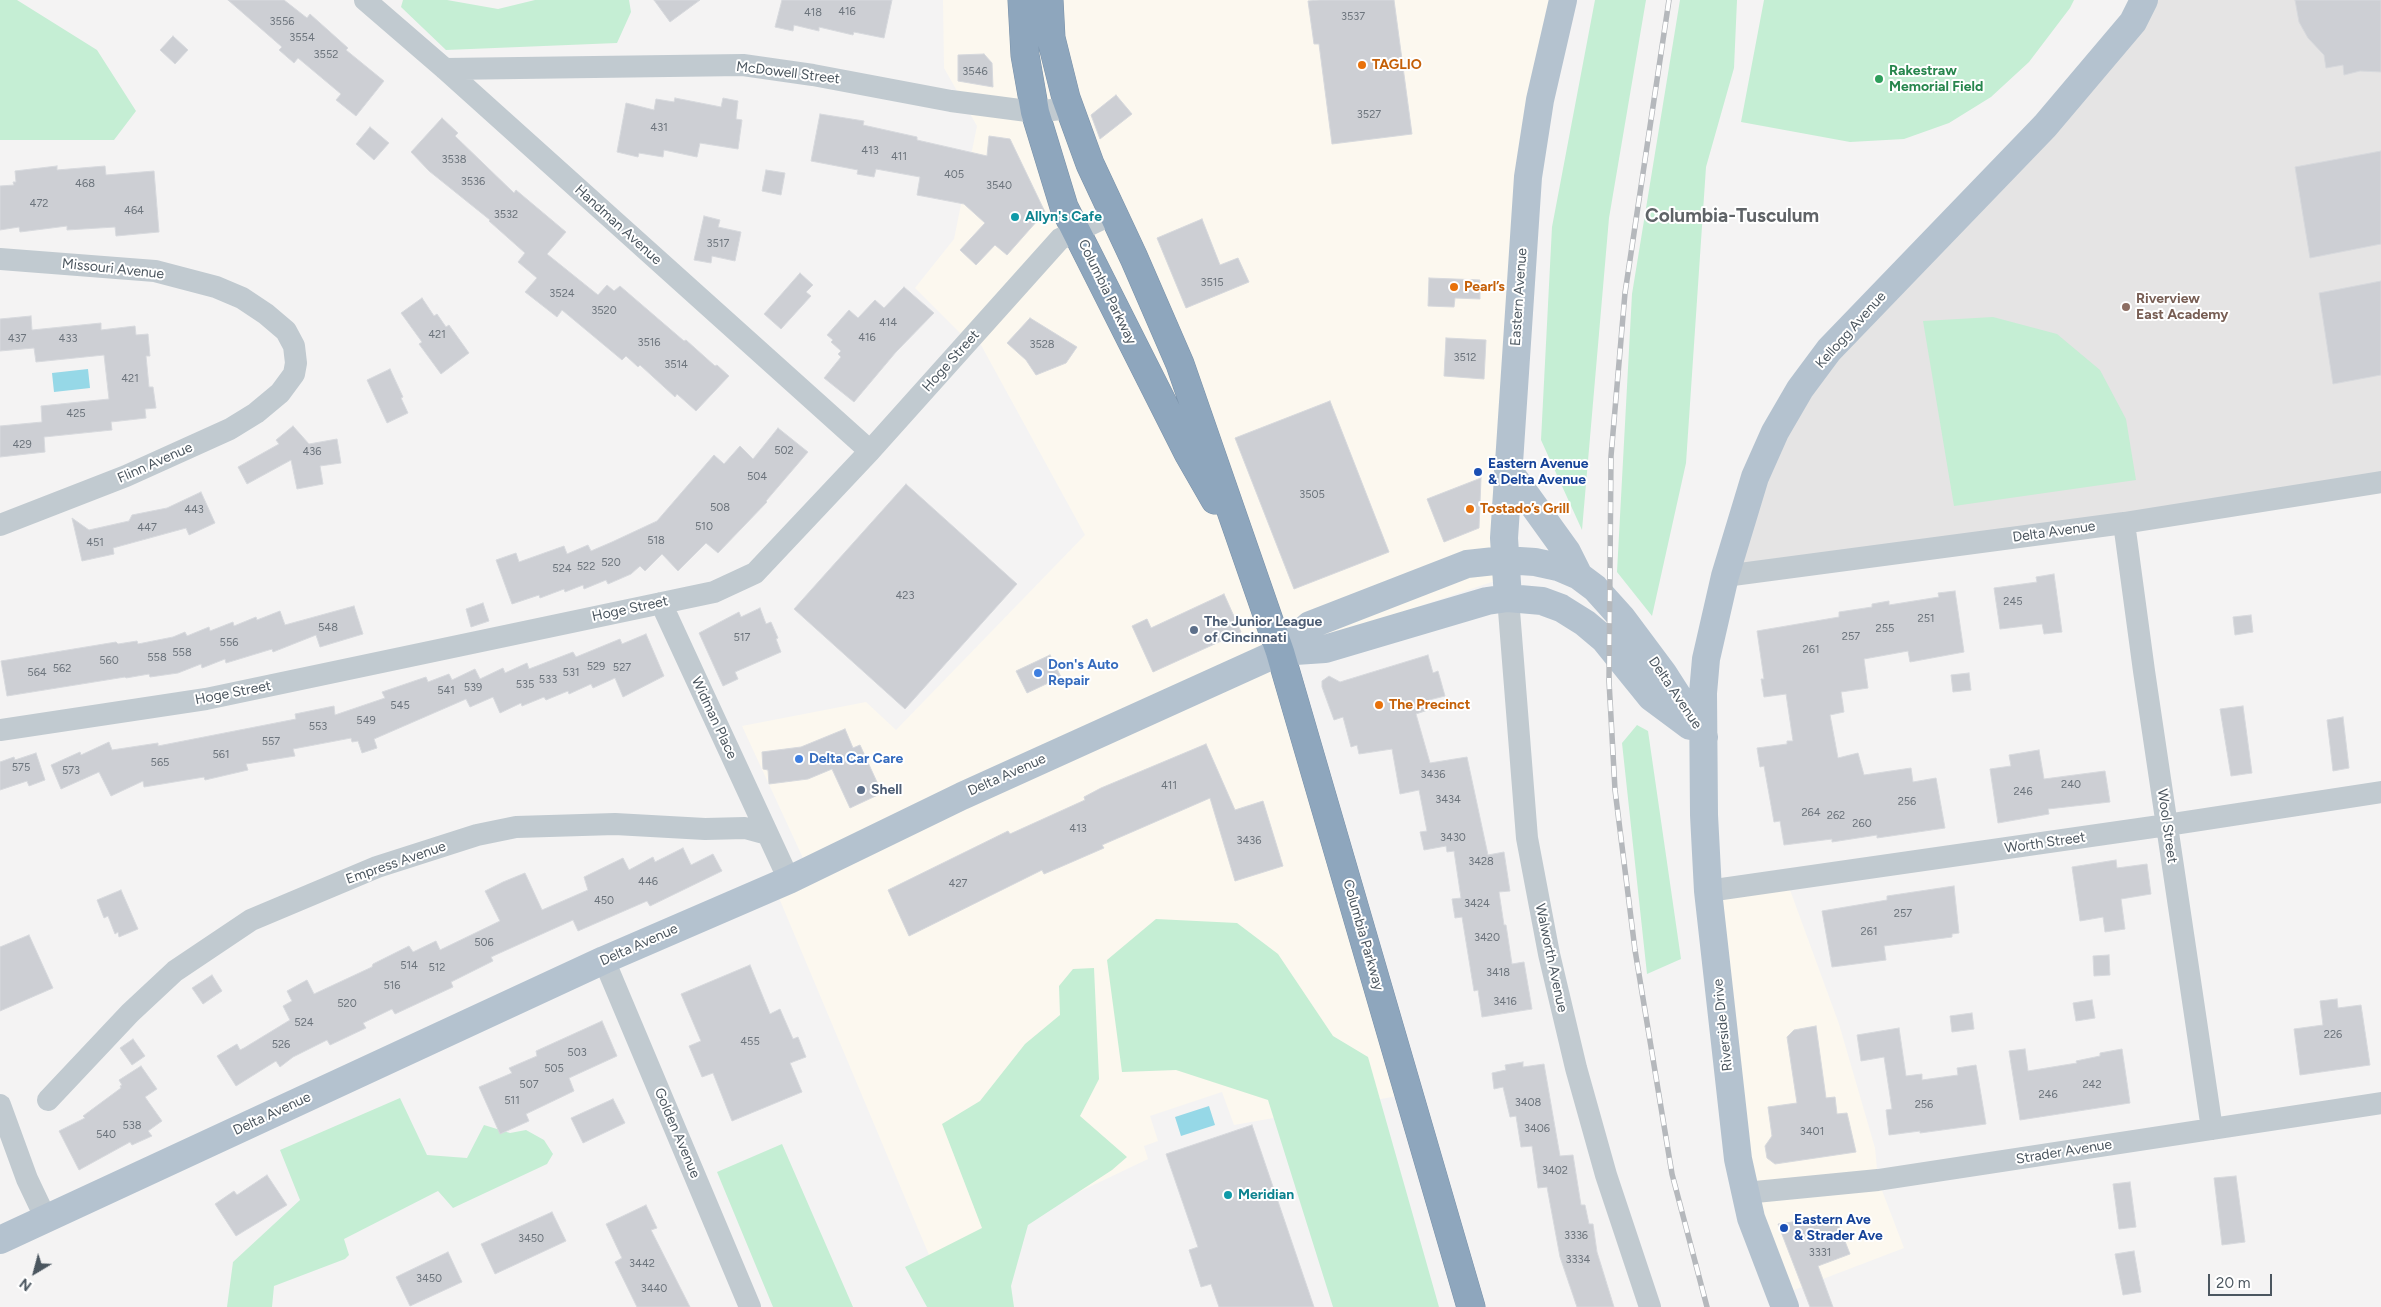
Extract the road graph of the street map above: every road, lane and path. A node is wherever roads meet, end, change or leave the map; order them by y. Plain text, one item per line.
1 (365, 0) edge
2 (1022, 0) edge
3 (1049, 0) edge
4 (1563, 0) edge
5 (2144, 0) edge
6 (445, 69) junction
7 (1069, 108) junction
8 (1035, 112) junction
9 (1112, 214) junction
10 (1076, 230) junction
11 (0, 259) edge
12 (294, 374) joint
13 (1192, 398) junction
14 (870, 451) junction
15 (1508, 470) junction
16 (2381, 482) edge
17 (2124, 523) junction
18 (0, 525) edge
19 (1504, 560) junction
20 (1251, 564) junction
21 (1579, 576) junction
22 (1725, 576) junction
23 (1508, 598) junction
24 (661, 603) junction
25 (1280, 652) junction
26 (0, 730) edge
27 (1704, 737) junction
28 (2381, 792) edge
29 (2167, 825) junction
30 (767, 834) junction
31 (789, 880) junction
32 (1708, 891) junction
33 (604, 960) junction
34 (48, 1100) dead end
35 (2381, 1103) edge
36 (0, 1105) edge
37 (2212, 1129) junction
38 (1745, 1193) junction
39 (46, 1219) junction
40 (0, 1240) edge
41 (750, 1307) edge
42 (1471, 1307) edge
43 (1650, 1307) edge
44 (1785, 1307) edge

1 - 6 street, Handman Avenue
2 - 8 highway, Columbia Parkway
3 - 7 highway, Columbia Parkway
4 - 15 main road, Eastern Avenue
5 - 22 main road, Kellogg Avenue
6 - 8 street, McDowell Street
6 - 14 street, Handman Avenue
7 - 8 street, McDowell Street
7 - 9 highway, Columbia Parkway
8 - 10 highway, Columbia Parkway
9 - 10 street, Hoge Street
9 - 13 highway, Columbia Parkway
10 - 13 highway
10 - 14 street, Hoge Street
10 - 20 highway, Columbia Parkway
11 - 12 street, Missouri Avenue
12 - 18 street, Flinn Avenue
13 - 20 highway, Columbia Parkway
14 - 24 street, Hoge Street
15 - 19 main road, Eastern Avenue
15 - 21 main road
16 - 17 street, Delta Avenue
17 - 22 street, Delta Avenue
17 - 29 street, Wool Street
19 - 21 main road, Delta Avenue
19 - 23 main road, Eastern Avenue
19 - 25 main road, Delta Avenue
20 - 25 highway, Columbia Parkway
21 - 27 main road, Delta Avenue
22 - 27 main road, Kellogg Avenue
23 - 25 main road, Delta Avenue
23 - 27 main road, Delta Avenue
23 - 43 street, Walworth Avenue
24 - 26 street, Hoge Street
24 - 30 street, Widman Place
25 - 31 main road, Delta Avenue
25 - 42 highway, Columbia Parkway
27 - 32 main road, Riverside Drive
28 - 29 street, Worth Street
29 - 32 street, Worth Street
29 - 37 street, Wool Street
30 - 31 street
30 - 34 street, Empress Avenue
31 - 33 main road, Delta Avenue
32 - 38 main road, Riverside Drive
33 - 39 main road, Delta Avenue
33 - 41 street, Golden Avenue
35 - 37 street, Strader Avenue
36 - 39 street
37 - 38 street, Strader Avenue
38 - 44 main road, Riverside Drive
39 - 40 main road, Delta Avenue

